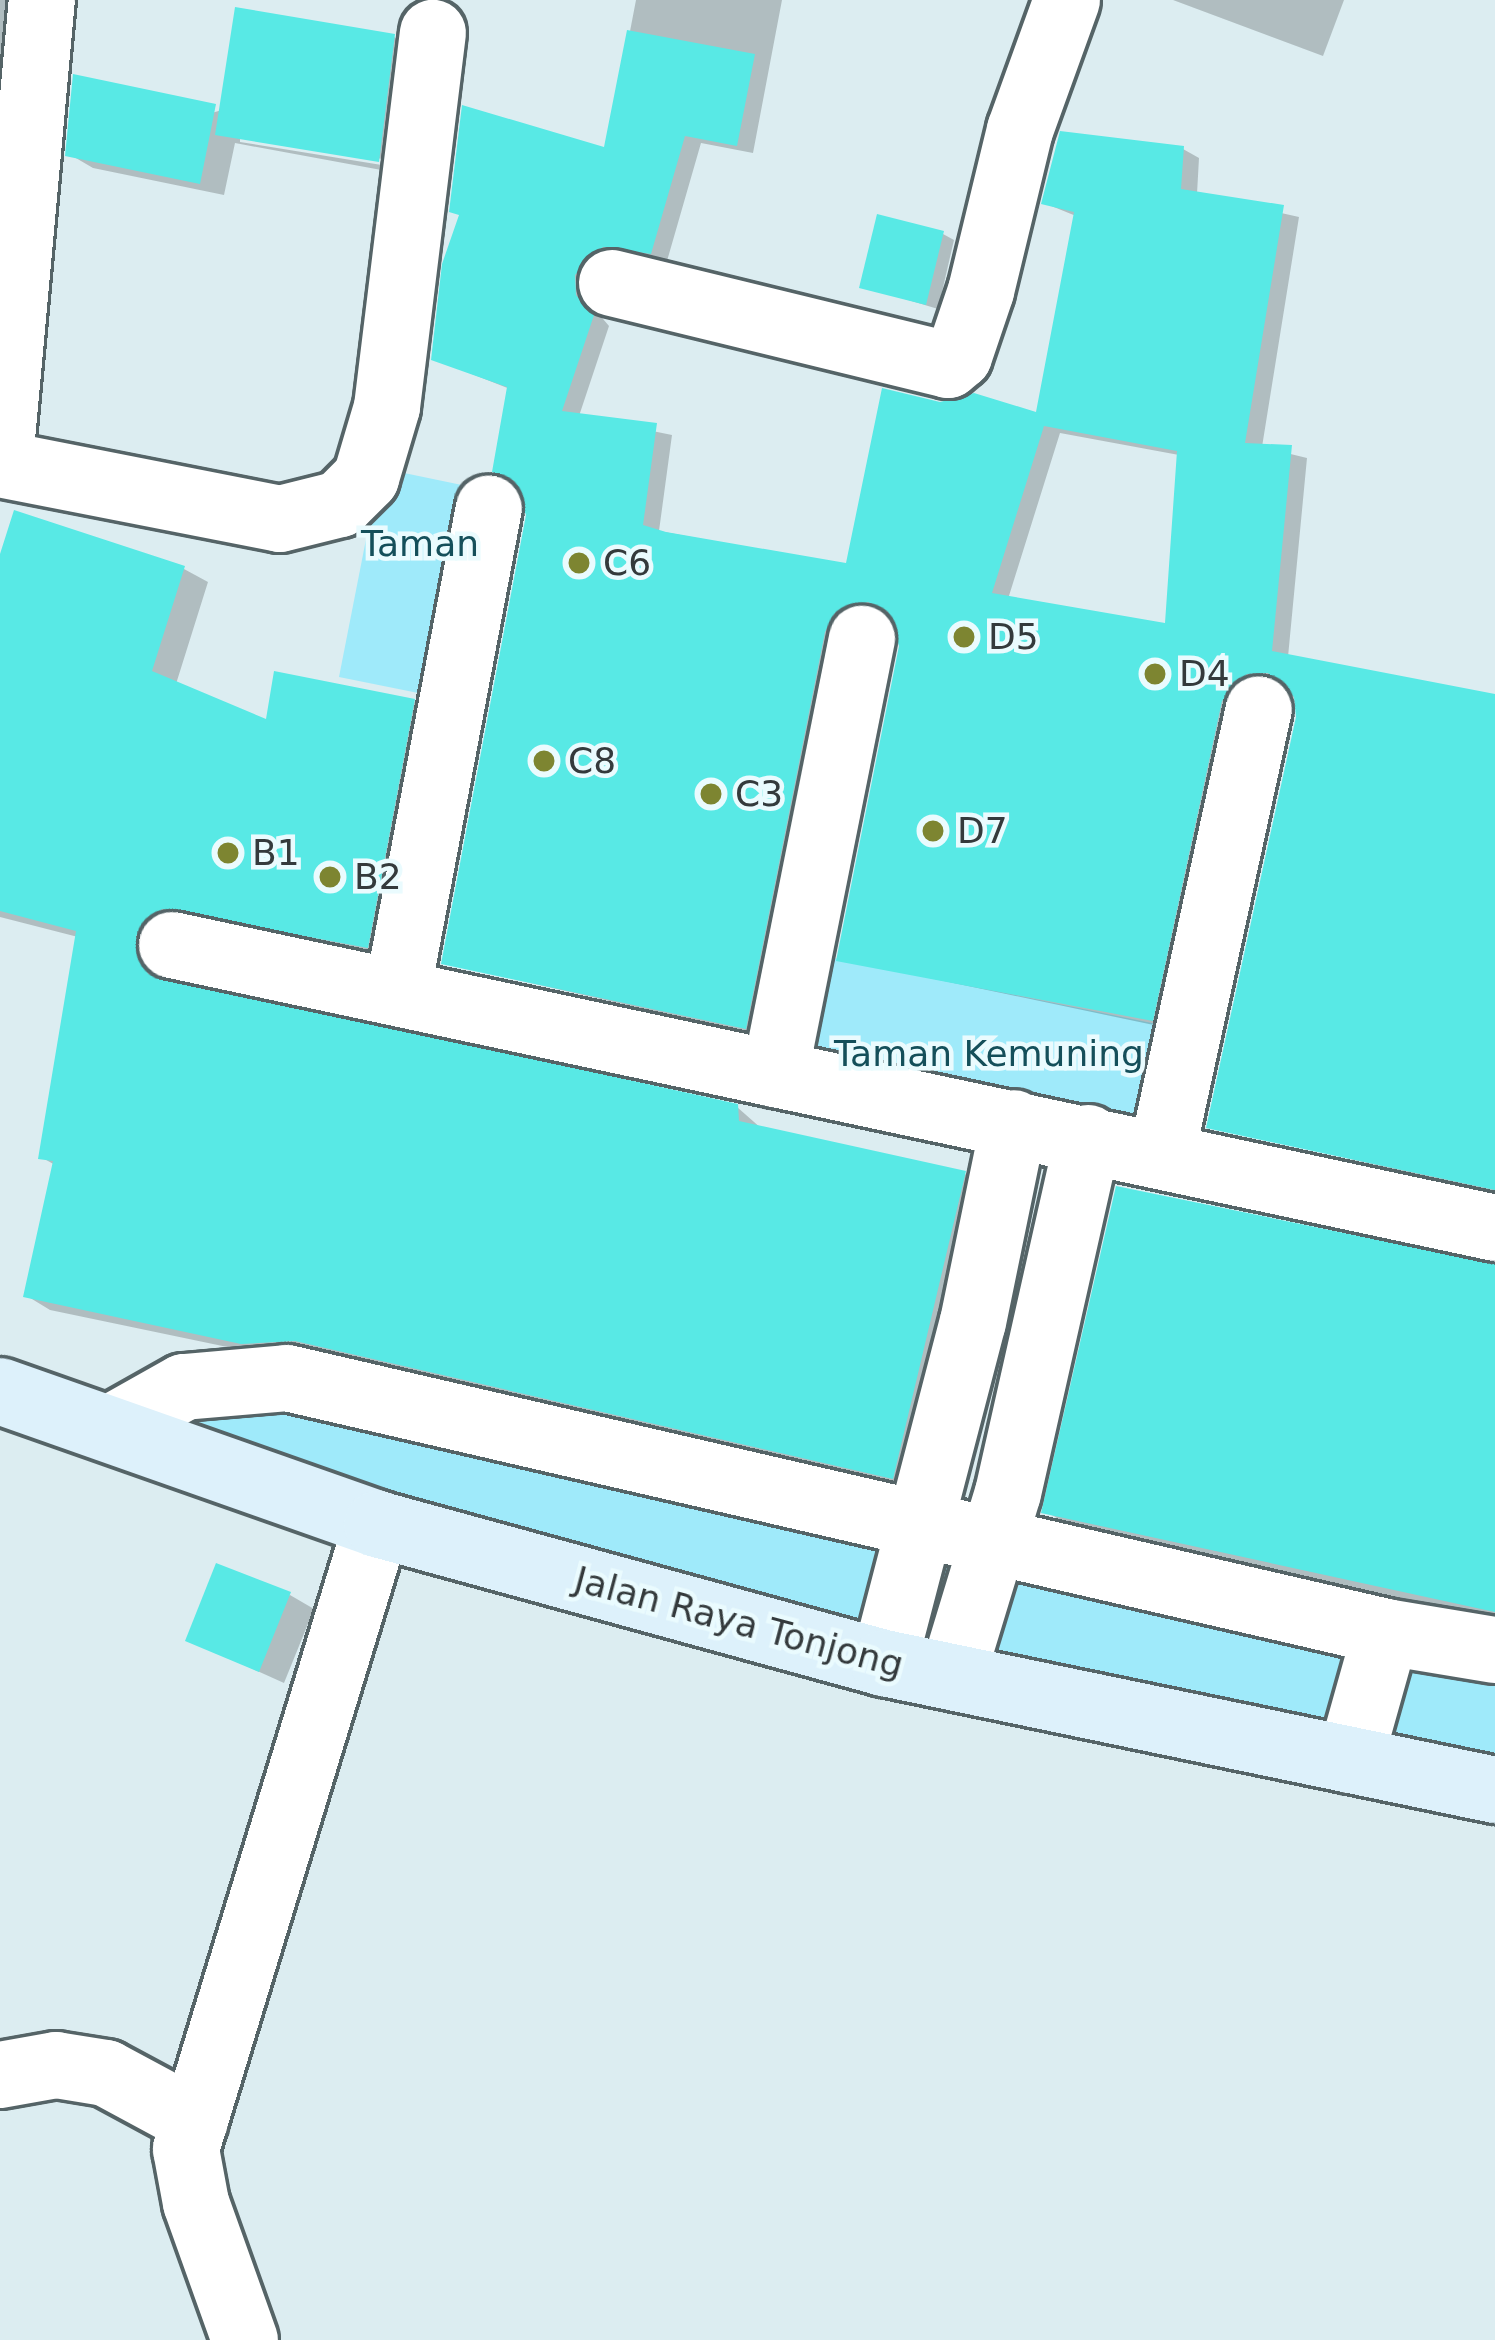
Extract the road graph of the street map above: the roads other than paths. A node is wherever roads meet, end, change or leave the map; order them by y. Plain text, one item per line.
1 (42, 0) edge
2 (1067, 0) edge
3 (433, 33) dead end
4 (15, 162) edge
5 (612, 283) dead end
6 (0, 462) edge
7 (489, 508) dead end
8 (862, 639) dead end
9 (1259, 710) dead end
10 (172, 945) dead end
11 (398, 989) junction
12 (775, 1074) junction
13 (1014, 1123) junction
14 (1088, 1138) junction
15 (1162, 1153) junction
16 (1495, 1228) edge
17 (0, 1391) edge
18 (111, 1428) junction
19 (377, 1524) junction
20 (920, 1524) junction
21 (990, 1539) junction
22 (1386, 1632) junction
23 (1495, 1650) edge
24 (884, 1663) junction
25 (952, 1677) junction
26 (1350, 1760) junction
27 (1495, 1790) edge
28 (0, 2075) edge
29 (195, 2121) junction
30 (240, 2339) edge

1 - 4 street
2 - 5 street
3 - 6 street
4 - 6 street
7 - 11 street
8 - 12 street
9 - 15 street
10 - 11 street
11 - 12 street
12 - 13 street
13 - 14 street
13 - 20 street
14 - 15 street
14 - 21 street
15 - 16 street
17 - 18 main road, Jalan Raya Tonjong
18 - 19 main road, Jalan Raya Tonjong
18 - 20 street
19 - 24 main road, Jalan Raya Tonjong
19 - 29 street
20 - 21 street
20 - 24 street
21 - 22 street
21 - 25 street
22 - 23 street
22 - 26 street
24 - 25 main road, Jalan Raya Tonjong
25 - 26 main road, Jalan Raya Tonjong
26 - 27 main road, Jalan Raya Tonjong
28 - 29 street
29 - 30 street

